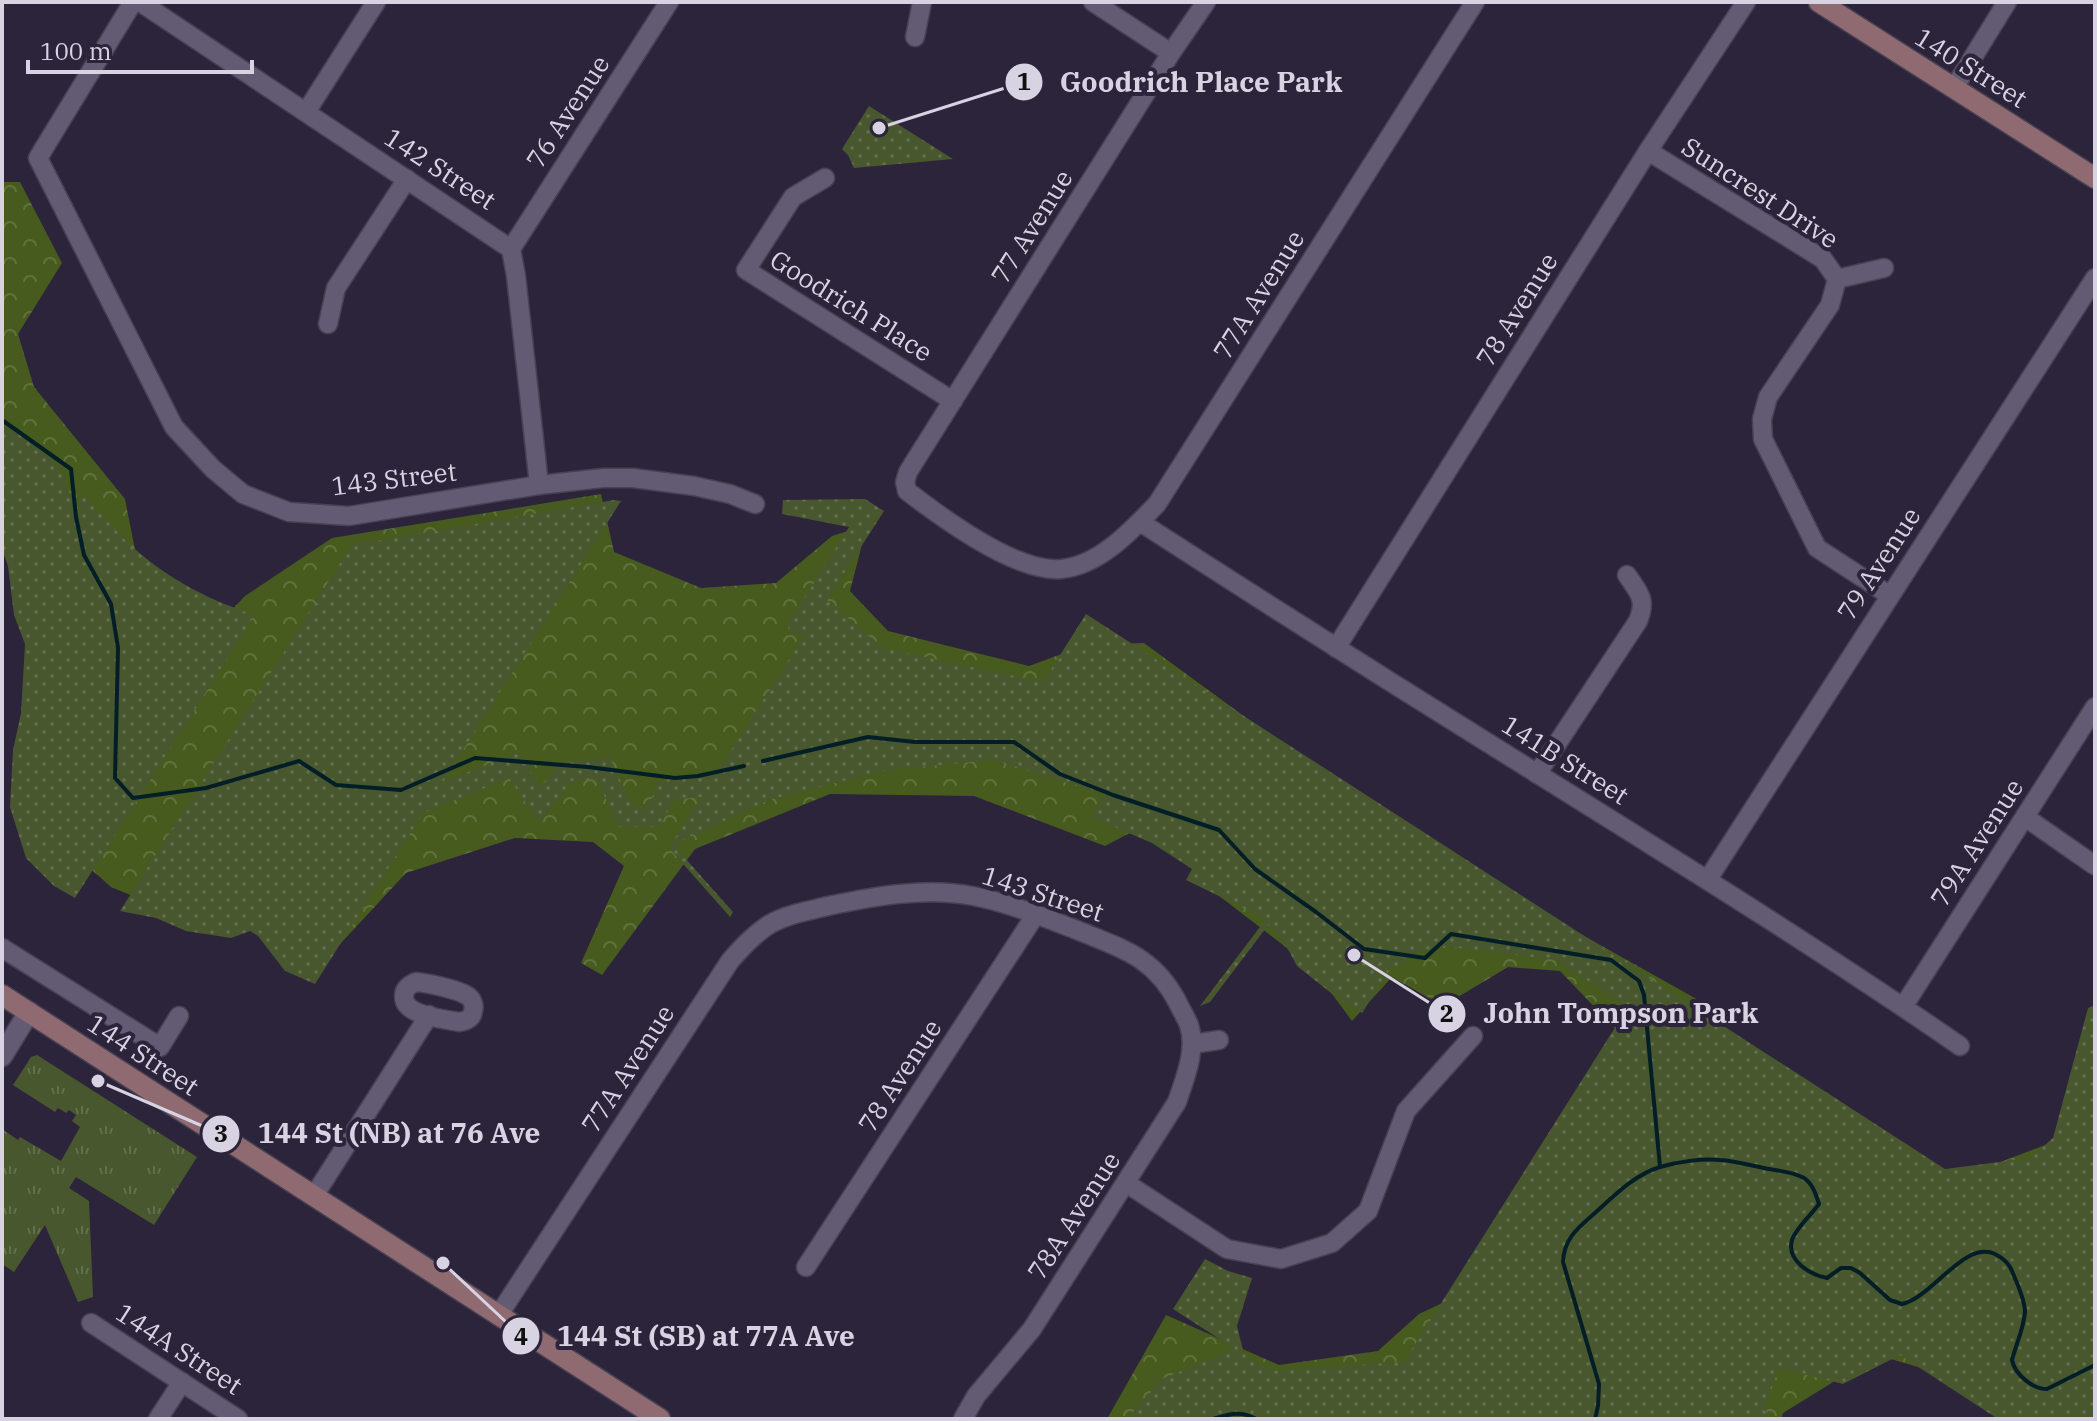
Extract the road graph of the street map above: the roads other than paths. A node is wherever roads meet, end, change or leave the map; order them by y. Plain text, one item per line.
1 (133, 2) edge
2 (140, 2) edge
3 (376, 2) edge
4 (669, 2) edge
5 (922, 2) edge
6 (1093, 2) edge
7 (1206, 2) edge
8 (1475, 2) edge
9 (1746, 2) edge
10 (1819, 2) edge
11 (2007, 2) edge
12 (915, 37) dead end
13 (1171, 53) junction
14 (1954, 88) junction
15 (306, 112) junction
16 (1648, 151) junction
17 (825, 178) dead end
18 (2095, 178) edge
19 (407, 179) junction
20 (511, 249) junction
21 (1884, 268) dead end
22 (2095, 278) edge
23 (1837, 279) junction
24 (328, 324) dead end
25 (953, 401) junction
26 (539, 485) junction
27 (755, 504) dead end
28 (1140, 522) junction
29 (1047, 569) joint
30 (1627, 575) dead end
31 (1889, 595) junction
32 (1336, 648) junction
33 (2095, 707) edge
34 (1537, 774) junction
35 (2025, 817) junction
36 (2094, 865) edge
37 (1708, 879) junction
38 (1036, 914) junction
39 (753, 936) joint
40 (2, 948) edge
41 (2, 995) edge
42 (1903, 1007) junction
43 (29, 1012) junction
44 (429, 1015) dead end
45 (179, 1016) dead end
46 (1189, 1024) joint
47 (1473, 1036) dead end
48 (1219, 1040) dead end
49 (1192, 1044) junction
50 (1960, 1046) dead end
51 (2, 1056) edge
52 (1126, 1183) junction
53 (314, 1196) junction
54 (806, 1267) dead end
55 (498, 1316) junction
56 (91, 1323) dead end
57 (182, 1382) junction
58 (158, 1419) edge
59 (238, 1419) edge
60 (660, 1419) edge
61 (963, 1419) edge

1 - 26 street, 143 Street
2 - 15 street, 142 Street
3 - 15 street
4 - 20 street, 76 Avenue
5 - 12 street
6 - 13 street
7 - 13 street, 77 Avenue
8 - 28 street, 77A Avenue
9 - 16 street, 78 Avenue
10 - 14 main road, 140 Street
11 - 14 street
13 - 25 street, 77 Avenue
14 - 18 main road, 140 Street
15 - 19 street, 142 Street
16 - 23 street, Suncrest Drive
16 - 32 street, 78 Avenue
17 - 25 street, Goodrich Place
19 - 20 street, 142 Street
19 - 24 street
20 - 26 street
21 - 23 street
22 - 31 street, 79 Avenue
23 - 31 street, Suncrest Drive
25 - 29 street, 77 Avenue
26 - 27 street, 143 Street
28 - 29 street, 77A Avenue
28 - 32 street, 141B Street
30 - 34 street
31 - 37 street, 79 Avenue
32 - 34 street, 141B Street
33 - 35 street, 79A Avenue
34 - 37 street, 141B Street
35 - 36 street
35 - 42 street, 79A Avenue
37 - 42 street, 141B Street
38 - 39 street, 143 Street
38 - 46 street, 143 Street
38 - 54 street, 78 Avenue
39 - 55 street, 77A Avenue
40 - 45 street
41 - 43 main road, 144 Street
42 - 50 street, 141B Street
43 - 51 street
43 - 53 main road, 144 Street
44 - 53 street
46 - 49 street, 78A Avenue
47 - 52 street
48 - 49 street
49 - 52 street, 78A Avenue
52 - 61 street, 78A Avenue
53 - 55 main road, 144 Street
55 - 60 main road, 144 Street
56 - 57 street, 144A Street
57 - 58 street
57 - 59 street, 144A Street

